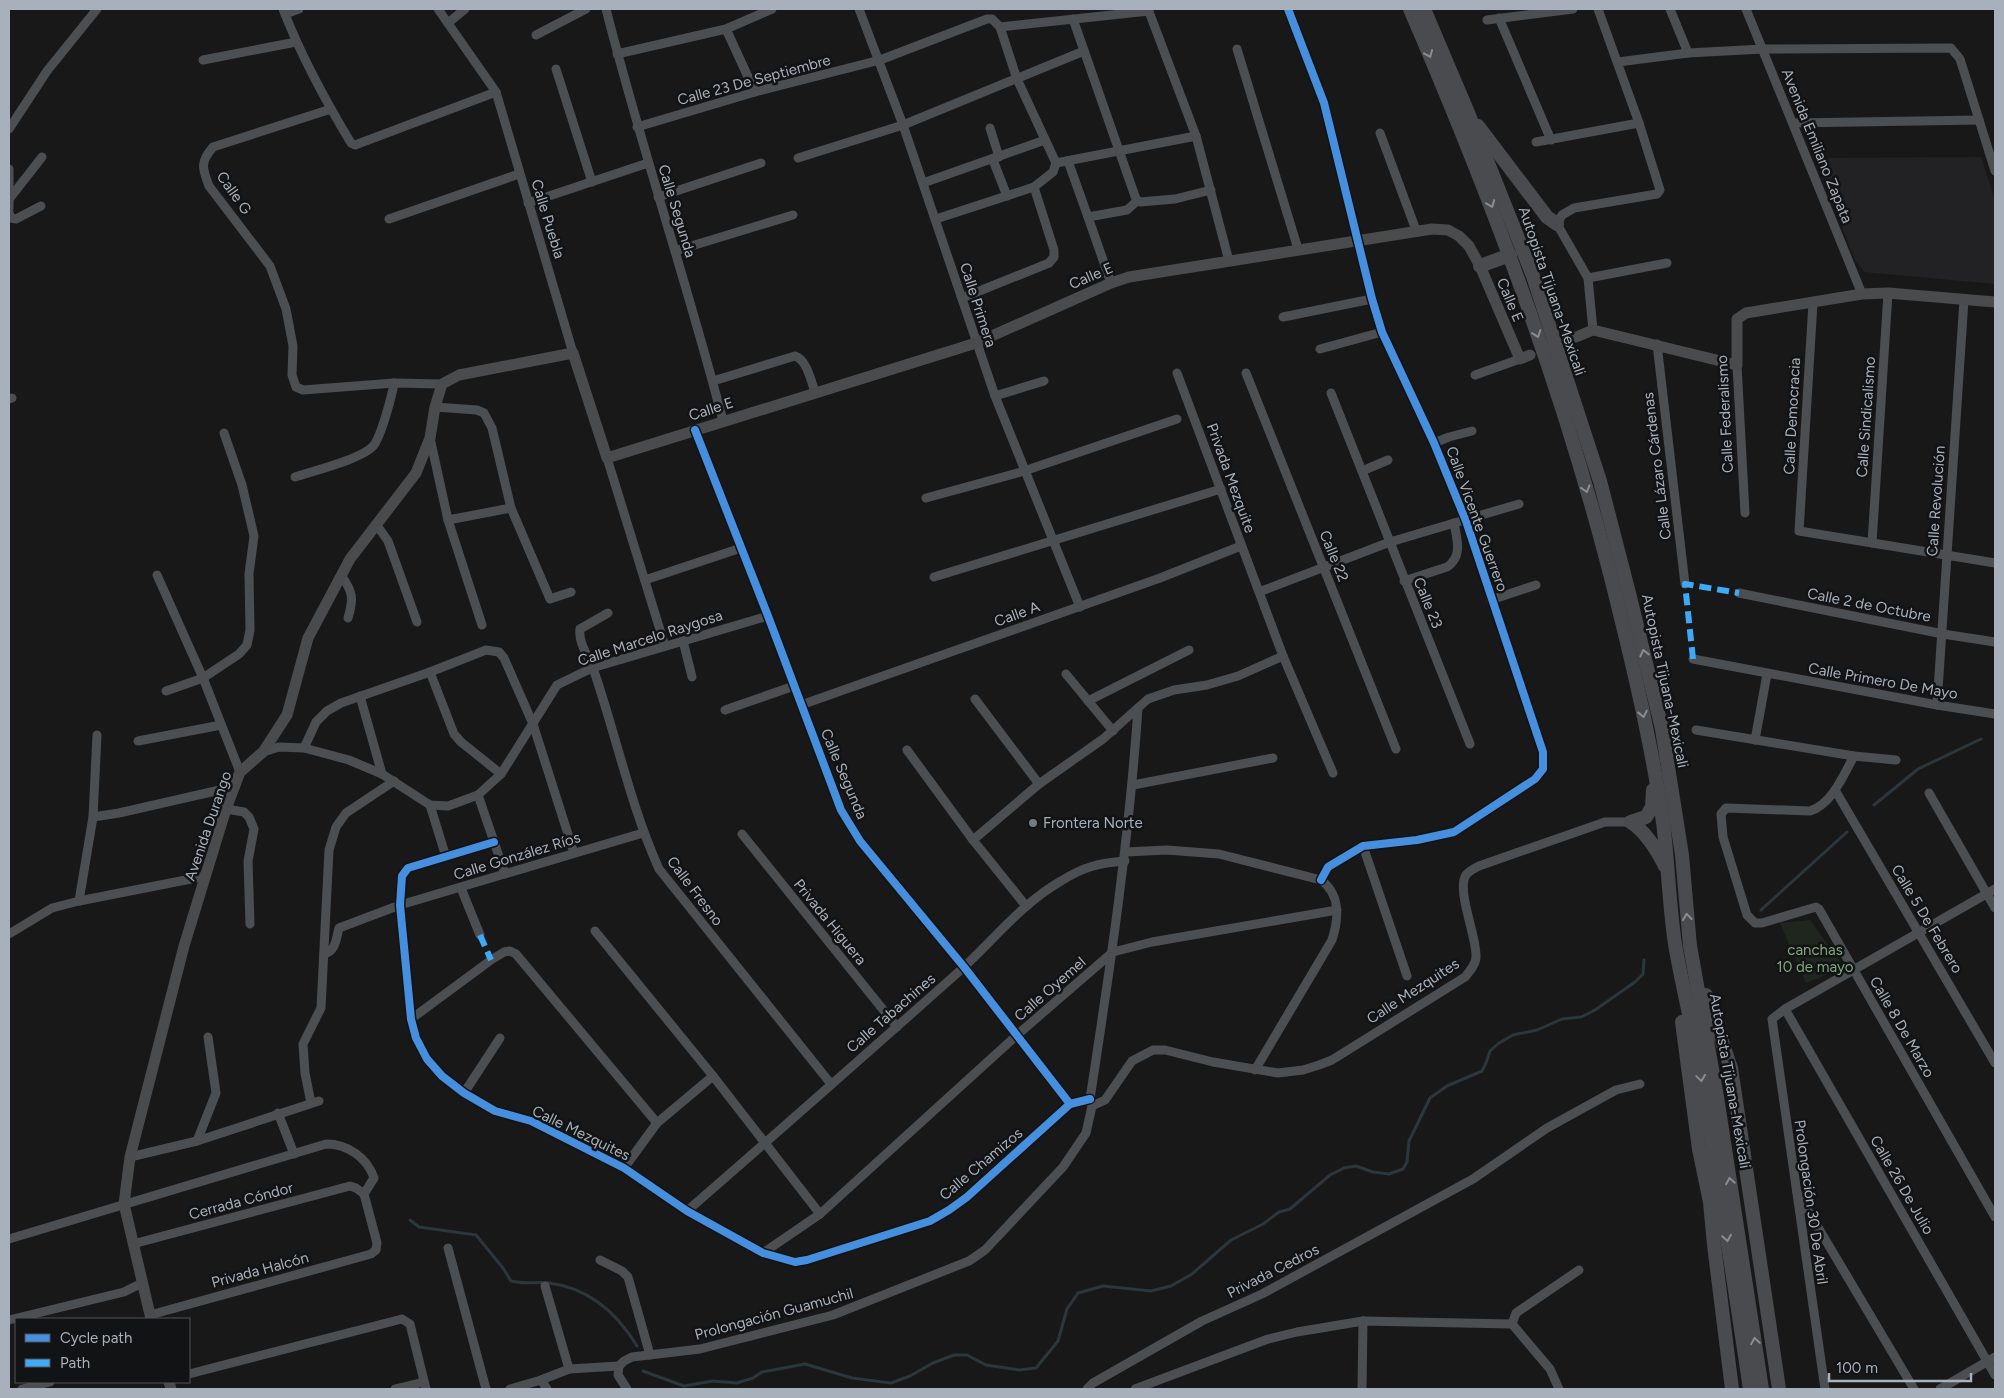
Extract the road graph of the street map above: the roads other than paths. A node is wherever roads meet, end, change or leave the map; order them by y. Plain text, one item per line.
1 (97, 9) edge
2 (299, 9) edge
3 (438, 9) edge
4 (465, 9) edge
5 (586, 9) edge
6 (606, 9) edge
7 (772, 9) edge
8 (859, 9) edge
9 (1288, 9) edge
10 (1410, 9) edge
11 (1424, 9) edge
12 (1572, 9) edge
13 (1598, 9) edge
14 (1670, 9) edge
15 (1746, 9) edge
16 (1148, 10) edge
17 (284, 12) edge
18 (1499, 18) junction
19 (1073, 19) junction
20 (1487, 20) dead end
21 (448, 23) junction
22 (1000, 27) junction
23 (726, 29) junction
24 (536, 36) dead end
25 (296, 42) junction
26 (1237, 49) dead end
27 (1763, 49) junction
28 (1084, 51) junction
29 (1688, 53) junction
30 (617, 54) junction
31 (202, 60) dead end
32 (880, 60) junction
33 (1618, 62) junction
34 (556, 70) dead end
35 (1017, 79) junction
36 (496, 92) junction
37 (755, 92) junction
38 (331, 109) junction
39 (1469, 115) junction
40 (1979, 120) junction
41 (1639, 123) junction
42 (1794, 123) junction
43 (903, 125) junction
44 (637, 127) junction
45 (990, 128) dead end
46 (9, 129) edge
47 (1380, 133) dead end
48 (1196, 136) junction
49 (1045, 140) junction
50 (1550, 140) junction
51 (1536, 142) dead end
52 (1119, 151) junction
53 (42, 157) dead end
54 (798, 158) dead end
55 (996, 158) junction
56 (1068, 161) junction
57 (648, 163) junction
58 (761, 163) dead end
59 (1056, 163) junction
60 (9, 169) edge
61 (1995, 171) edge
62 (519, 174) junction
63 (592, 182) junction
64 (923, 183) junction
65 (1034, 187) junction
66 (1210, 190) junction
67 (1007, 196) junction
68 (658, 197) junction
69 (10, 198) junction
70 (1137, 201) junction
71 (528, 203) junction
72 (41, 206) dead end
73 (9, 209) edge
74 (9, 213) edge
75 (793, 216) dead end
76 (1088, 217) junction
77 (389, 219) dead end
78 (936, 219) junction
79 (1560, 220) junction
80 (1416, 230) junction
81 (1357, 240) junction
82 (1298, 249) junction
83 (675, 252) junction
84 (1510, 254) junction
85 (1229, 261) junction
86 (1667, 263) dead end
87 (1480, 266) junction
88 (1588, 278) junction
89 (1111, 283) junction
90 (1888, 293) junction
91 (1862, 294) junction
92 (962, 298) junction
93 (1372, 299) junction
94 (1964, 300) junction
95 (1995, 302) edge
96 (1813, 303) junction
97 (1283, 317) dead end
98 (1593, 330) junction
99 (1382, 332) junction
100 (1576, 337) tunnel mouth
101 (976, 343) junction
102 (1657, 344) junction
103 (1320, 349) dead end
104 (572, 353) junction
105 (1525, 357) joint
106 (1737, 365) junction
107 (1177, 373) dead end
108 (1246, 373) dead end
109 (1475, 375) dead end
110 (713, 381) junction
111 (1044, 381) dead end
112 (394, 382) junction
113 (442, 384) junction
114 (815, 392) junction
115 (1331, 393) dead end
116 (995, 396) junction
117 (435, 407) junction
118 (1177, 419) dead end
119 (723, 421) junction
120 (695, 430) junction
121 (1472, 431) dead end
122 (224, 433) dead end
123 (430, 438) junction
124 (1434, 443) junction
125 (607, 458) junction
126 (1388, 460) dead end
127 (1024, 471) junction
128 (1362, 471) junction
129 (295, 477) dead end
130 (1221, 488) junction
131 (926, 498) dead end
132 (1519, 504) dead end
133 (511, 508) junction
134 (1745, 513) dead end
135 (448, 520) junction
136 (1466, 521) junction
137 (1454, 523) junction
138 (376, 524) junction
139 (1053, 541) junction
140 (1390, 542) junction
141 (1872, 543) junction
142 (1241, 546) junction
143 (741, 548) junction
144 (1946, 555) junction
145 (1995, 563) edge
146 (1323, 567) junction
147 (157, 575) dead end
148 (341, 575) junction
149 (934, 577) dead end
150 (645, 580) junction
151 (1404, 581) junction
152 (1685, 584) dead end
153 (1536, 585) dead end
154 (570, 592) dead end
155 (1259, 592) junction
156 (1738, 593) dead end
157 (1491, 600) junction
158 (1080, 607) junction
159 (608, 613) dead end
160 (768, 616) junction
161 (348, 618) dead end
162 (417, 622) dead end
163 (482, 625) dead end
164 (1943, 634) junction
165 (683, 641) junction
166 (1995, 642) edge
167 (665, 646) junction
168 (1189, 650) dead end
169 (1283, 656) junction
170 (1693, 659) dead end
171 (592, 668) junction
172 (430, 672) junction
173 (1066, 674) dead end
174 (1767, 674) junction
175 (692, 677) dead end
176 (203, 678) junction
177 (794, 686) junction
178 (166, 691) dead end
179 (360, 696) junction
180 (975, 699) dead end
181 (1088, 701) junction
182 (801, 705) junction
183 (1937, 705) junction
184 (1138, 708) junction
185 (725, 710) dead end
186 (1995, 714) edge
187 (533, 724) junction
188 (221, 725) junction
189 (1696, 730) dead end
190 (1113, 731) junction
191 (97, 735) dead end
192 (1755, 740) junction
193 (138, 741) dead end
194 (1470, 744) dead end
195 (304, 748) junction
196 (1396, 749) dead end
197 (907, 750) dead end
198 (263, 752) junction
199 (1854, 756) junction
200 (1273, 758) dead end
201 (1896, 760) dead end
202 (1654, 770) junction
203 (240, 772) junction
204 (1333, 773) dead end
205 (382, 774) junction
206 (501, 774) junction
207 (394, 781) junction
208 (1039, 784) junction
209 (1133, 785) junction
210 (233, 787) junction
211 (1835, 790) junction
212 (1929, 793) dead end
213 (478, 794) junction
214 (430, 805) junction
215 (226, 809) junction
216 (93, 817) junction
217 (1632, 822) junction
218 (643, 833) junction
219 (742, 834) dead end
220 (972, 840) junction
221 (494, 842) junction
222 (1363, 846) junction
223 (574, 853) junction
224 (1125, 856) junction
225 (446, 857) junction
226 (505, 874) junction
227 (1669, 874) junction
228 (206, 876) junction
229 (1321, 880) junction
230 (461, 888) junction
231 (1991, 891) edge
232 (79, 901) junction
233 (400, 905) junction
234 (1026, 906) junction
235 (1995, 908) edge
236 (1337, 910) junction
237 (250, 924) dead end
238 (595, 931) dead end
239 (1919, 932) junction
240 (9, 934) edge
241 (480, 935) dead end
242 (1675, 942) junction
243 (1690, 946) junction
244 (1113, 952) junction
245 (324, 954) junction
246 (964, 968) junction
247 (1853, 970) junction
248 (1407, 976) dead end
249 (1785, 1010) junction
250 (411, 1019) junction
251 (897, 1027) junction
252 (1017, 1035) junction
253 (208, 1037) dead end
254 (500, 1038) dead end
255 (1995, 1063) edge
256 (1255, 1070) junction
257 (713, 1076) junction
258 (831, 1084) junction
259 (1640, 1084) dead end
260 (464, 1094) junction
261 (1091, 1102) junction
262 (1070, 1104) junction
263 (278, 1113) junction
264 (657, 1123) junction
265 (197, 1140) junction
266 (765, 1144) junction
267 (294, 1154) junction
268 (130, 1157) junction
269 (624, 1168) junction
270 (1794, 1188) junction
271 (360, 1191) junction
272 (124, 1204) junction
273 (688, 1211) junction
274 (820, 1214) junction
275 (1995, 1217) edge
276 (9, 1239) edge
277 (133, 1244) junction
278 (448, 1248) dead end
279 (763, 1253) junction
280 (600, 1260) dead end
281 (796, 1262) joint
282 (1579, 1270) dead end
283 (142, 1283) junction
284 (545, 1286) dead end
285 (151, 1317) edge
286 (17, 1318) edge
287 (1363, 1320) junction
288 (1512, 1324) junction
289 (650, 1354) junction
290 (1992, 1360) edge
291 (619, 1366) junction
292 (568, 1369) junction
293 (1822, 1373) junction
294 (190, 1374) edge
295 (1995, 1375) edge
296 (541, 1380) junction
297 (46, 1383) edge
298 (425, 1385) edge
299 (22, 1389) edge
300 (395, 1389) edge
301 (486, 1389) edge
302 (510, 1389) edge
303 (547, 1389) edge
304 (627, 1389) edge
305 (1087, 1389) edge
306 (1135, 1389) edge
307 (1362, 1389) edge
308 (1559, 1389) edge
309 (1732, 1389) edge
310 (1750, 1389) edge
311 (1762, 1389) edge
312 (1779, 1389) edge
313 (1825, 1389) edge
314 (1830, 1389) edge
315 (1914, 1389) edge
316 (1940, 1389) edge

1 - 46 street
2 - 17 street
3 - 21 street, Calle Puebla
4 - 21 street
5 - 24 street
6 - 30 street, Calle Segunda
7 - 23 street
8 - 32 street, Calle Primera
9 - 81 street, Calle Vicente Guerrero
10 -> 84 highway, Autopista Tijuana-Mexicali
11 - 39 highway, Autopista Tijuana-Mexicali
12 - 18 street
13 - 33 street
14 - 29 street
15 - 27 street, Avenida Emiliano Zapata
16 - 19 street
16 - 48 street
17 - 25 street
18 - 20 street
18 - 50 street
19 - 22 street
19 - 28 street
21 - 36 street, Calle Puebla
22 - 32 street, Calle 23 De Septiembre
22 - 35 street
23 - 30 street
23 - 37 street
25 - 31 street
25 - 38 street
26 - 82 street
27 - 29 street
27 - 40 street
27 - 42 street, Avenida Emiliano Zapata
28 - 35 street
28 - 52 street
29 - 33 street
30 - 44 street, Calle Segunda
32 - 37 street, Calle 23 De Septiembre
32 - 43 street, Calle Primera
33 - 41 street
34 - 63 street
35 - 43 street
35 - 49 street
36 - 38 street
36 - 62 street, Calle Puebla
37 - 44 street, Calle 23 De Septiembre
38 - 112 street, Calle G
39 - 79 highway
243 -> 39 highway, Autopista Tijuana-Mexicali
40 - 42 street
40 - 61 street
41 - 50 street
41 - 79 street
42 - 91 street, Avenida Emiliano Zapata
43 - 54 street
43 - 64 street, Calle Primera
44 - 57 street, Calle Segunda
45 - 55 street
47 - 80 street
48 - 52 street
48 - 66 street
49 - 55 street
49 - 59 street
50 - 51 street
52 - 56 street
52 - 70 street
53 - 69 street
55 - 64 street
55 - 67 street
56 - 59 street
56 - 76 street
57 - 63 street
57 - 68 street, Calle Segunda
58 - 68 street
59 - 65 street
60 - 69 street
62 - 71 street, Calle Puebla
62 - 77 street
63 - 71 street
64 - 78 street, Calle Primera
65 - 67 street
65 - 92 street
66 - 70 street
66 - 85 street
67 - 78 street
68 - 83 street, Calle Segunda
69 - 73 street
70 - 76 street
71 - 104 street, Calle Puebla
72 - 74 street
75 - 83 street
76 - 89 street
78 - 92 street, Calle Primera
79 - 88 street
80 - 81 main road, Calle E
80 - 87 main road, Calle E
81 - 82 main road, Calle E
81 - 93 street, Calle Vicente Guerrero
82 - 85 main road, Calle E
83 - 110 street, Calle Segunda
84 - 87 highway
84 -> 202 highway, Autopista Tijuana-Mexicali
85 - 89 main road, Calle E
86 - 88 street
87 - 105 main road, Calle E
88 - 98 street
89 - 101 main road, Calle E
90 - 91 main road
90 - 94 main road
90 - 141 street, Calle Sindicalismo
91 - 96 main road
92 - 101 street, Calle Primera
93 - 97 street
93 - 99 street, Calle Vicente Guerrero
94 - 95 main road
94 - 144 street, Calle Revolución
96 - 106 main road, Calle Federalismo
96 - 141 street, Calle Democracia
98 - 100 main road
98 - 102 main road
99 - 103 street
99 - 124 street, Calle Vicente Guerrero
101 - 114 main road, Calle E
101 - 116 street, Calle Primera
102 - 106 main road
102 - 152 street, Calle Lázaro Cárdenas
104 - 113 main road
104 - 125 main road, Calle Puebla
105 - 109 street
106 - 134 street, Calle Federalismo
107 - 130 street, Privada Mezquite
108 - 146 street, Calle 22
110 - 114 street
110 - 119 street, Calle Segunda
111 - 116 street
112 - 113 street
112 - 129 street
113 - 117 main road, Avenida Durango
114 - 119 main road, Calle E
115 - 128 street, Calle 23
116 - 127 street, Calle Primera
117 - 123 main road, Avenida Durango
117 - 133 street
118 - 127 street
119 - 120 main road, Calle E
120 - 125 main road, Calle E
120 - 143 street, Calle Segunda
121 - 124 street
122 - 176 street
123 - 135 street
123 - 138 main road, Avenida Durango
124 - 136 street, Calle Vicente Guerrero
125 - 150 street, Calle Puebla
126 - 128 street
127 - 131 street
127 - 139 street, Calle Primera
128 - 140 street, Calle 23
130 - 139 street
130 - 142 street, Privada Mezquite
132 - 136 street
133 - 135 street
133 - 154 street
135 - 163 street
136 - 137 street
136 - 157 street, Calle Vicente Guerrero
137 - 140 street
137 - 151 street
138 - 148 main road, Avenida Durango
138 - 162 street
139 - 149 street
139 - 158 street, Calle Primera
140 - 146 street
140 - 151 street, Calle 23
141 - 144 street
142 - 155 street, Privada Mezquite
142 - 158 street, Calle A
143 - 150 street
143 - 160 street, Calle Segunda
144 - 145 street
144 - 164 street, Calle Revolución
146 - 155 street
146 - 196 street, Calle 22
147 - 176 street
148 - 161 street
148 - 198 main road, Avenida Durango
150 - 167 street, Calle Puebla
151 - 194 street, Calle 23
153 - 157 street
155 - 169 street, Privada Mezquite
156 - 164 street, Calle 2 de Octubre
157 - 222 street, Calle Vicente Guerrero
158 - 182 street, Calle A
159 - 171 street, Calle Fresno
160 - 165 street, Calle Marcelo Raygosa
160 - 177 street, Calle Segunda
164 - 166 street, Calle 2 de Octubre
164 - 183 street, Calle Revolución
165 - 167 street, Calle Marcelo Raygosa
165 - 175 street
167 - 171 street, Calle Marcelo Raygosa
168 - 181 street
169 - 184 street
169 - 204 street, Privada Mezquite
170 - 174 street, Calle Primero De Mayo
171 - 187 street, Calle Marcelo Raygosa
171 - 218 street, Calle Fresno
172 - 179 street
172 - 187 street
172 - 206 street
173 - 181 street
174 - 183 street, Calle Primero De Mayo
174 - 192 street
176 - 178 street
176 - 188 street
177 - 182 street, Calle Segunda
177 - 185 street
179 - 195 street
179 - 205 street
180 - 208 street
181 - 190 street
182 - 246 street, Calle Segunda
183 - 186 street, Calle Primero De Mayo
184 - 190 street
184 - 209 street, Prolongación Guamuchil
187 - 206 street, Calle Marcelo Raygosa
187 - 223 street
188 - 193 street
188 - 203 street
189 - 192 street
190 - 208 street
191 - 216 street
192 - 199 street
195 - 198 street
195 - 205 street
197 - 220 street
198 - 203 main road, Avenida Durango
199 - 201 street
199 - 211 street
200 - 209 street
202 - 217 highway
202 - 227 highway, Autopista Tijuana-Mexicali
203 - 210 main road, Avenida Durango
205 - 207 street
206 - 213 street, Calle Marcelo Raygosa
207 - 214 street
207 - 245 street
208 - 220 street
209 - 224 street, Prolongación Guamuchil
210 - 215 main road, Avenida Durango
210 - 216 street
211 - 239 street, Calle 5 De Febrero
211 - 247 street, Calle 8 De Marzo
212 - 231 street
213 - 214 street, Calle Marcelo Raygosa
213 - 221 street
214 - 225 street
215 - 228 main road, Avenida Durango
215 - 237 street
216 - 232 street
217 - 227 highway
217 - 256 street, Calle Mezquites
218 - 223 street, Calle González Ríos
218 - 258 street, Calle Fresno
219 - 251 street, Privada Higuera
220 - 234 street
221 - 225 street
221 - 226 street
222 - 229 street, Calle Vicente Guerrero
222 - 248 street
223 - 226 street, Calle González Ríos
224 - 229 street, Calle Tabachines
224 - 234 street, Calle Tabachines
224 - 244 street, Prolongación Guamuchil
225 - 233 street, Calle Mezquites
226 - 230 street, Calle González Ríos
227 - 242 highway, Autopista Tijuana-Mexicali
228 - 232 street
228 - 268 main road, Avenida Durango
229 - 236 street
230 - 233 street, Calle González Ríos
230 - 241 street
231 - 235 street
231 - 239 street
232 - 240 street
233 - 245 street, Calle González Ríos
233 - 250 street, Calle Mezquites
234 - 246 street, Calle Tabachines
236 - 244 street, Calle Oyemel
236 - 256 street
238 - 257 street
239 - 247 street
239 - 255 street, Calle 5 De Febrero
242 - 309 highway
242 -> 310 highway, Autopista Tijuana-Mexicali
311 -> 243 highway, Autopista Tijuana-Mexicali
243 - 312 highway
244 - 252 street, Calle Oyemel
244 - 261 street, Prolongación Guamuchil
245 - 263 street
246 - 251 street, Calle Tabachines
246 - 252 street, Calle Segunda
247 - 249 street
247 - 275 street, Calle 8 De Marzo
249 - 270 street, Prolongación 30 De Abril
249 - 290 street, Calle 26 De Julio
250 - 260 street, Calle Mezquites
250 - 264 street
251 - 258 street, Calle Tabachines
252 - 262 street, Calle Segunda
252 - 274 street, Calle Oyemel
253 - 265 street
254 - 260 street
256 - 261 street, Calle Mezquites
257 - 264 street
257 - 266 street
258 - 266 street, Calle Tabachines
259 - 305 street, Privada Cedros
260 - 269 street, Calle Mezquites
261 - 262 street, Calle Chamizos
261 - 289 street, Prolongación Guamuchil
262 - 281 street, Calle Chamizos
263 - 265 street
263 - 267 street
264 - 269 street
265 - 268 street
266 - 273 street, Calle Tabachines
266 - 274 street
267 - 271 street
267 - 272 street
268 - 272 main road, Avenida Durango
269 - 273 street, Calle Mezquites
270 - 293 street, Prolongación 30 De Abril
270 - 315 street
271 - 277 street, Cerrada Cóndor
271 - 285 street, Privada Halcón
272 - 276 street
272 - 277 main road, Avenida Durango
273 - 279 street, Calle Mezquites
274 - 279 street, Calle Oyemel
277 - 283 main road, Avenida Durango
278 - 301 street
279 - 281 street, Calle Mezquites
280 - 289 street
282 - 288 street
283 - 285 main road, Avenida Durango
283 - 286 street
284 - 292 street
287 - 288 street
287 - 306 street
287 - 307 street
288 - 308 street
289 - 291 street, Prolongación Guamuchil
290 - 295 street, Calle 26 De Julio
290 - 316 street
291 - 292 street
291 - 304 street
292 - 296 street
293 - 313 street, Prolongación 30 De Abril
293 - 314 street
294 - 298 street
296 - 302 street
296 - 303 street
297 - 299 street
298 - 300 street

